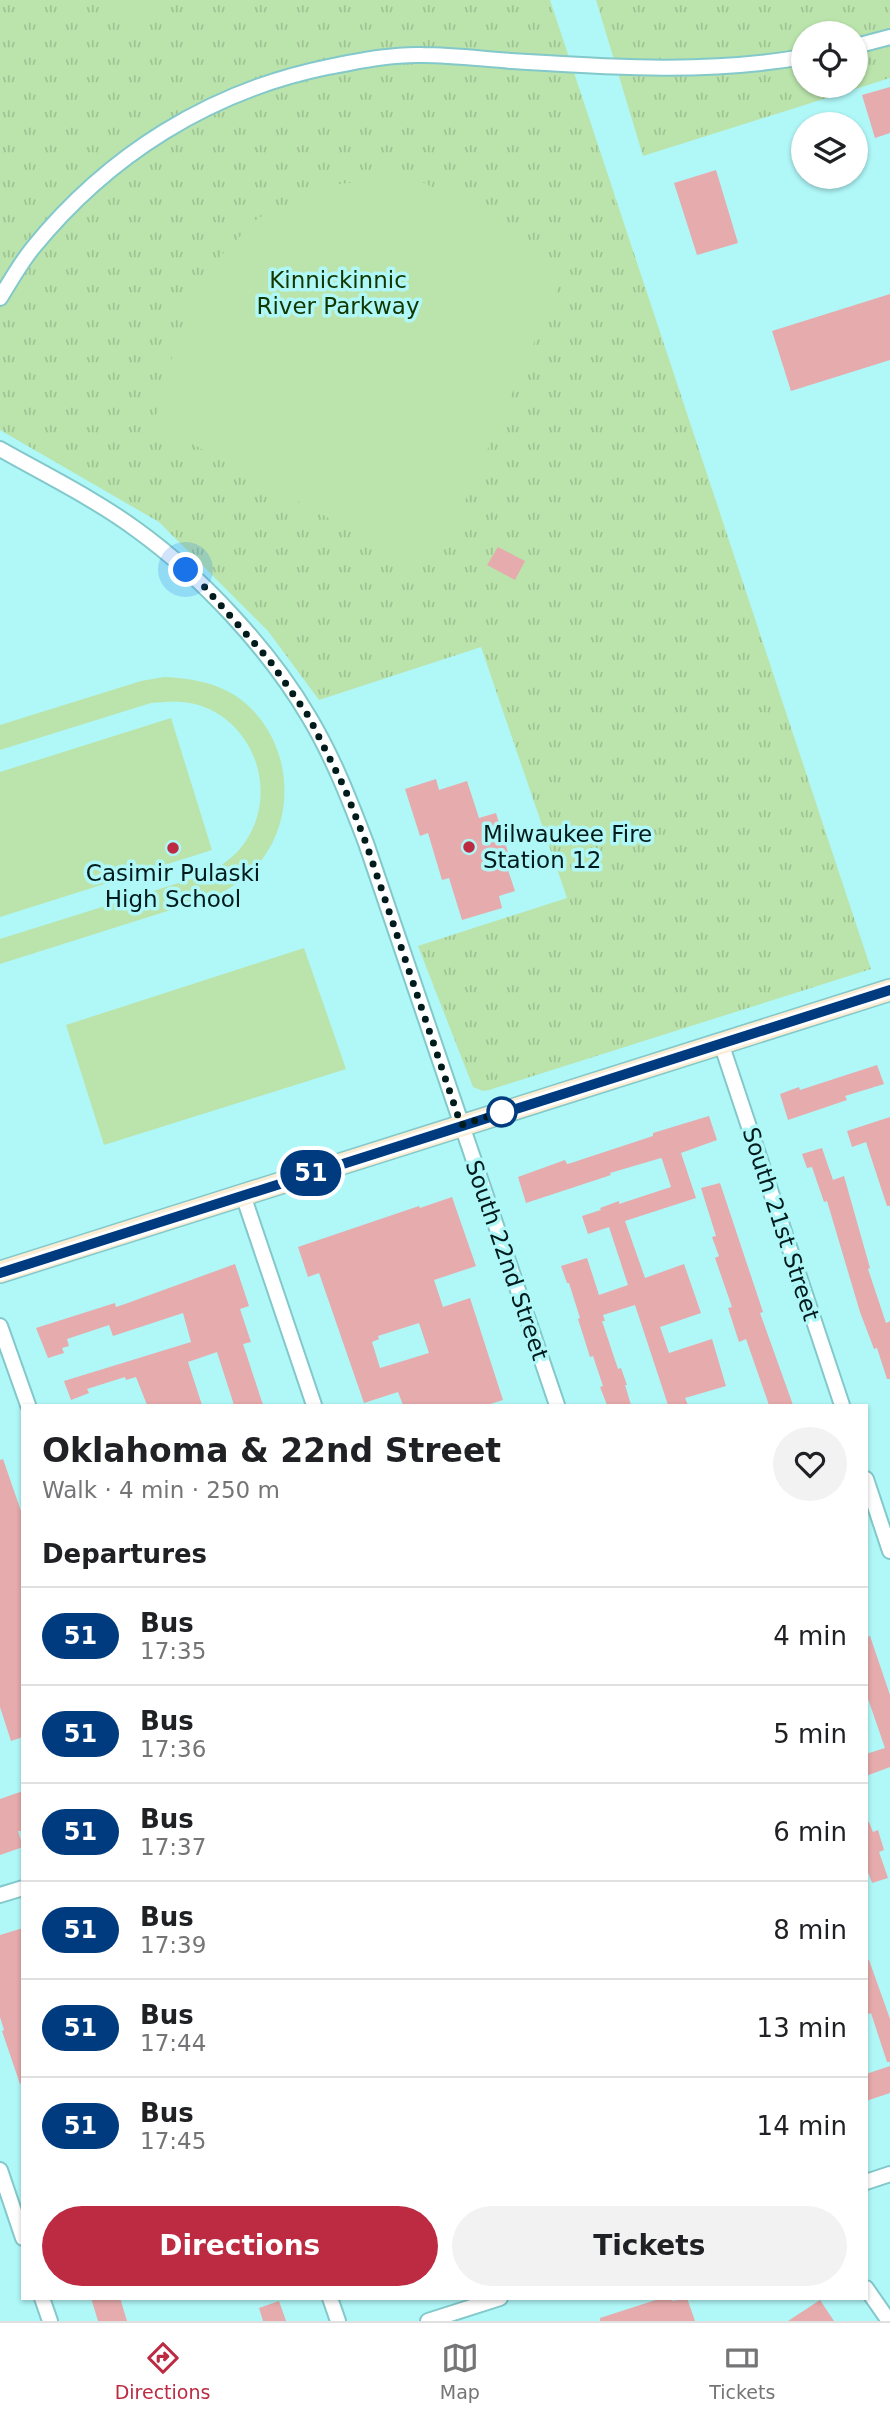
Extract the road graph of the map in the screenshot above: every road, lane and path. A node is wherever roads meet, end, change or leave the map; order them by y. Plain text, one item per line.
1 (890, 37) edge
2 (868, 43) edge
3 (791, 58) edge
4 (0, 298) edge
5 (0, 449) edge
6 (890, 990) edge
7 (721, 1043) junction
8 (461, 1125) junction
9 (243, 1195) junction
10 (0, 1272) edge
11 (0, 1326) edge
12 (28, 1404) edge
13 (314, 1404) edge
14 (557, 1404) edge
15 (842, 1404) edge
16 (868, 1485) edge
17 (890, 1551) edge
18 (21, 1889) edge
19 (0, 1895) edge
20 (0, 2170) edge
21 (890, 2175) edge
22 (868, 2181) edge
23 (21, 2232) edge
24 (868, 2291) edge
25 (44, 2300) edge
26 (331, 2300) edge
27 (494, 2300) edge
28 (50, 2321) edge
29 (338, 2321) edge
30 (428, 2321) edge
31 (889, 2321) edge

1 - 2 street
3 - 4 street
5 - 8 street, South 22nd Street
6 - 7 main road
7 - 8 main road
7 - 15 street, South 21st Street
8 - 9 main road
8 - 14 street, South 22nd Street
9 - 10 main road
9 - 13 street
11 - 12 street
16 - 17 street
18 - 19 street
20 - 23 street
21 - 22 street
24 - 31 street
25 - 28 street
26 - 29 street
27 - 30 street

